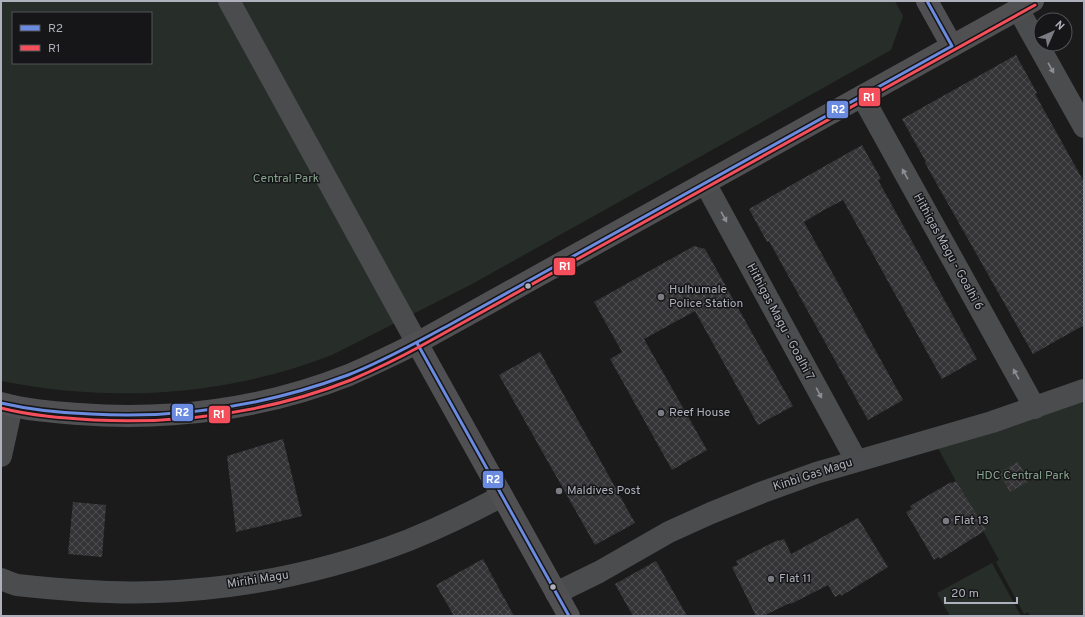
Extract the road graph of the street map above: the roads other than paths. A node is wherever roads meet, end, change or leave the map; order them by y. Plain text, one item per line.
1 (229, 1) edge
2 (927, 1) edge
3 (1025, 5) edge
4 (952, 46) junction
5 (862, 96) junction
6 (1084, 127) edge
7 (705, 183) junction
8 (417, 342) junction
9 (1084, 390) edge
10 (6, 405) edge
11 (1035, 408) junction
12 (1, 456) edge
13 (856, 460) junction
14 (502, 496) junction
15 (1, 579) edge
16 (556, 593) junction
17 (569, 616) edge

1 - 8 street
2 - 4 street
3 - 4 street
3 -> 6 street
4 - 5 street
5 - 7 street
11 -> 5 street, Hithigas Magu - Goalhi 6
7 - 8 street
7 -> 13 street, Hithigas Magu - Goalhi 7
8 - 10 street
8 - 14 street
9 - 11 street, Kinbi Gas Magu
10 - 12 street
11 - 13 street, Kinbi Gas Magu
13 - 16 street, Kinbi Gas Magu
14 - 15 street, Mirihi Magu
14 - 16 street
16 - 17 street

